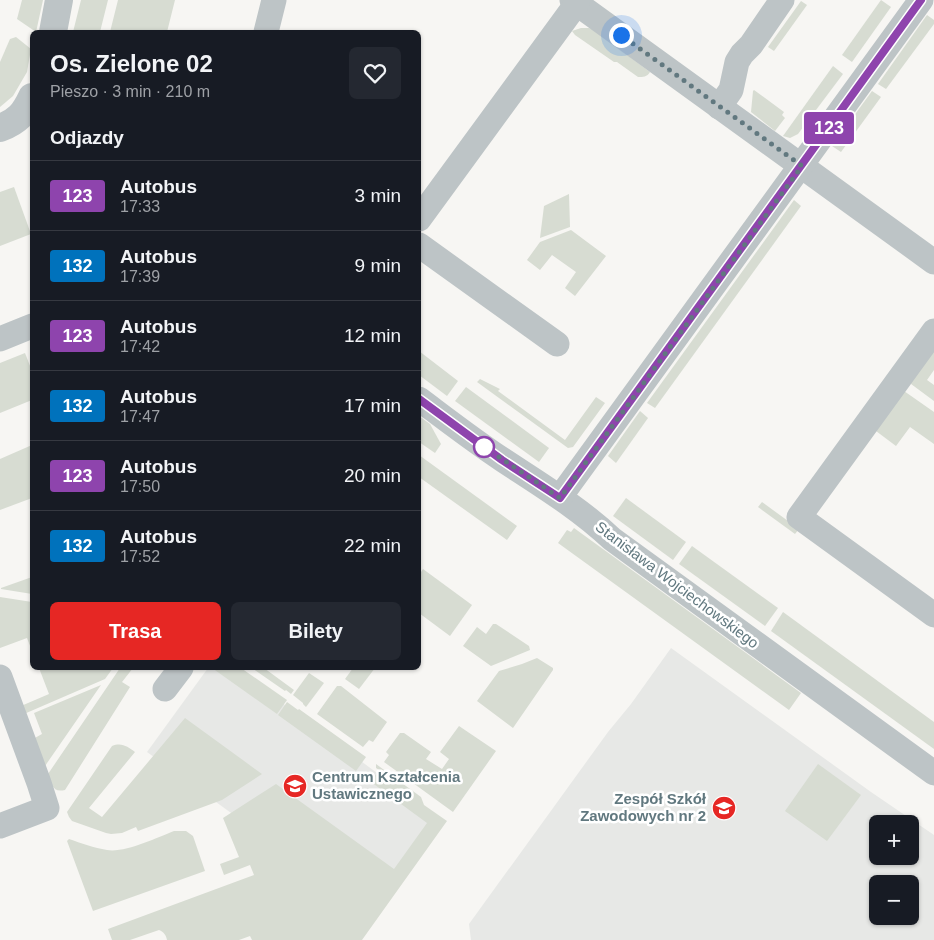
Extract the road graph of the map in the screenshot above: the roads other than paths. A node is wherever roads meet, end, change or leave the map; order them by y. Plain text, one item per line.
1 (59, 0) edge
2 (274, 0) edge
3 (782, 0) edge
4 (574, 1) edge
5 (918, 1) edge
6 (53, 30) edge
7 (266, 30) edge
8 (30, 105) edge
9 (719, 107) junction
10 (0, 128) edge
11 (802, 166) junction
12 (421, 216) edge
13 (421, 246) edge
14 (934, 262) edge
15 (30, 327) edge
16 (934, 331) edge
17 (0, 339) edge
18 (557, 344) dead end
19 (421, 401) edge
20 (560, 498) junction
21 (934, 615) edge
22 (179, 670) edge
23 (0, 677) edge
24 (165, 689) dead end
25 (934, 773) edge
26 (0, 826) edge

1 - 6 street
2 - 7 street
3 - 9 street
4 - 9 street
4 - 12 street
5 - 11 street
8 - 10 street
9 - 11 street
11 - 14 street
11 - 20 street
13 - 18 street
15 - 17 street
16 - 21 street
19 - 20 street, Stanisława Wojciechowskiego
20 - 25 street, Stanisława Wojciechowskiego
22 - 24 street
23 - 26 street

